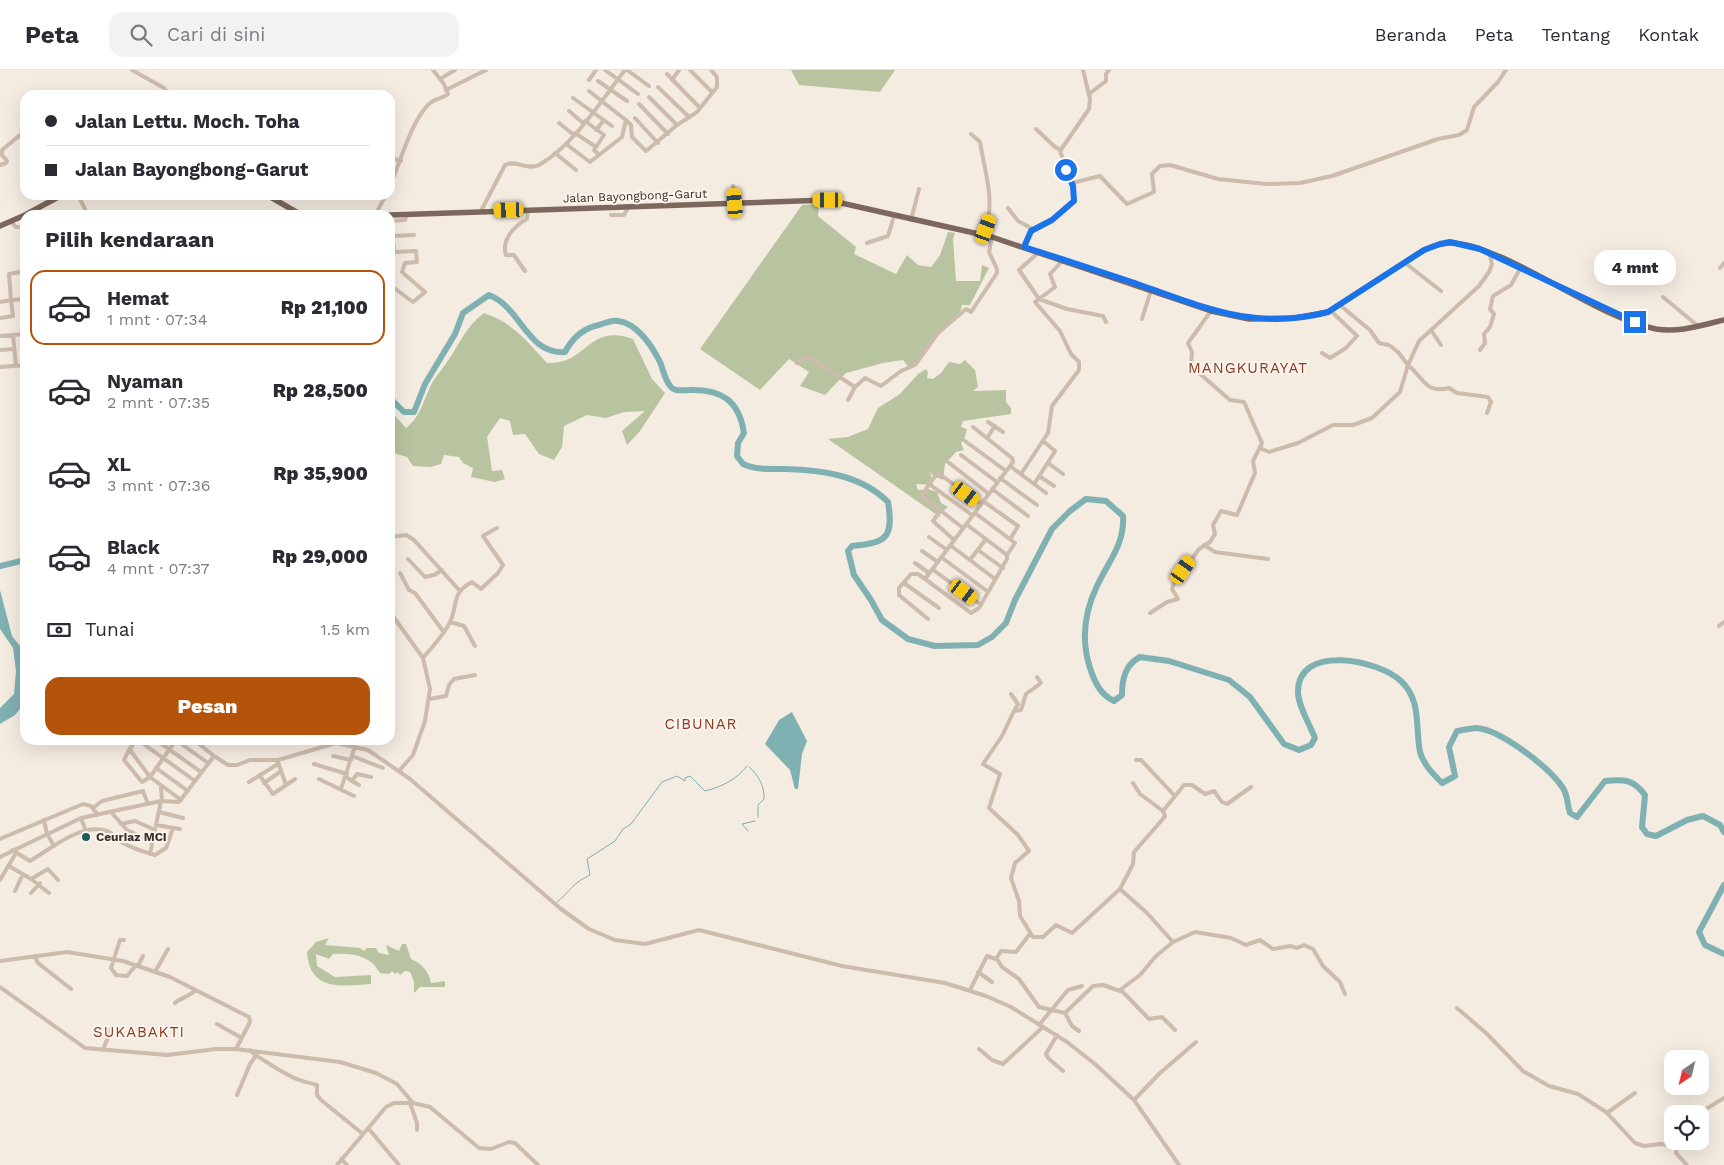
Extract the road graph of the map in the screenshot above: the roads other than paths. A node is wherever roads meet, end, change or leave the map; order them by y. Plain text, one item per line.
1 (132, 70) edge
2 (433, 70) edge
3 (454, 70) edge
4 (486, 70) edge
5 (596, 70) edge
6 (605, 70) edge
7 (626, 70) edge
8 (680, 70) edge
9 (690, 70) edge
10 (711, 70) edge
11 (1083, 70) edge
12 (1109, 70) edge
13 (1506, 70) edge
14 (666, 74) dead end
15 (440, 79) junction
16 (589, 80) dead end
17 (618, 80) junction
18 (672, 80) junction
19 (598, 81) dead end
20 (649, 86) dead end
21 (658, 87) dead end
22 (609, 89) junction
23 (165, 90) edge
24 (446, 90) junction
25 (588, 92) dead end
26 (712, 92) junction
27 (638, 94) dead end
28 (1089, 94) junction
29 (650, 97) dead end
30 (573, 98) dead end
31 (600, 100) junction
32 (627, 101) dead end
33 (639, 104) dead end
34 (700, 108) junction
35 (569, 111) dead end
36 (593, 111) junction
37 (689, 117) junction
38 (635, 118) dead end
39 (604, 120) junction
40 (627, 121) junction
41 (584, 122) junction
42 (559, 123) dead end
43 (678, 124) junction
44 (612, 126) dead end
45 (1036, 129) dead end
46 (596, 130) junction
47 (575, 134) junction
48 (668, 134) junction
49 (971, 134) dead end
50 (20, 135) edge
51 (658, 143) junction
52 (566, 144) junction
53 (596, 147) junction
54 (1061, 150) junction
55 (555, 153) junction
56 (599, 155) junction
57 (395, 159) edge
58 (401, 161) junction
59 (0, 165) edge
60 (576, 170) dead end
61 (395, 175) edge
62 (1072, 183) junction
63 (733, 186) dead end
64 (919, 189) dead end
65 (55, 200) edge
66 (80, 200) edge
67 (275, 200) edge
68 (735, 203) junction
69 (629, 206) junction
70 (1008, 208) dead end
71 (85, 209) dead end
72 (40, 210) edge
73 (291, 210) edge
74 (528, 210) junction
75 (481, 211) junction
76 (407, 214) junction
77 (395, 215) edge
78 (611, 215) dead end
79 (894, 216) junction
80 (20, 218) edge
81 (911, 220) junction
82 (395, 221) edge
83 (12, 223) junction
84 (0, 226) edge
85 (20, 227) edge
86 (1033, 229) junction
87 (414, 235) dead end
88 (395, 236) edge
89 (983, 236) junction
90 (992, 237) junction
91 (867, 243) dead end
92 (1024, 247) junction
93 (395, 252) edge
94 (1039, 252) junction
95 (1489, 252) junction
96 (1063, 260) junction
97 (1404, 262) junction
98 (1724, 263) edge
99 (1521, 267) junction
100 (1720, 268) dead end
101 (525, 271) dead end
102 (20, 272) edge
103 (395, 289) edge
104 (1152, 290) junction
105 (1441, 291) dead end
106 (1663, 297) dead end
107 (20, 299) edge
108 (1038, 299) junction
109 (11, 300) junction
110 (0, 302) edge
111 (1341, 306) junction
112 (1211, 311) junction
113 (1331, 311) junction
114 (0, 318) edge
115 (1142, 319) dead end
116 (1724, 320) edge
117 (1106, 322) dead end
118 (1698, 326) junction
119 (1431, 330) junction
120 (20, 334) edge
121 (13, 335) junction
122 (0, 336) edge
123 (1441, 346) dead end
124 (14, 349) junction
125 (0, 350) edge
126 (1480, 350) dead end
127 (1322, 353) dead end
128 (797, 363) dead end
129 (1408, 365) junction
130 (16, 366) junction
131 (20, 366) edge
132 (0, 367) edge
133 (855, 387) junction
134 (848, 400) dead end
135 (1487, 413) dead end
136 (988, 422) dead end
137 (995, 426) junction
138 (973, 427) dead end
139 (1003, 432) dead end
140 (987, 438) junction
141 (965, 440) dead end
142 (1043, 442) junction
143 (1260, 448) junction
144 (961, 454) dead end
145 (948, 462) dead end
146 (1048, 463) junction
147 (1010, 466) junction
148 (1006, 471) junction
149 (1021, 474) junction
150 (1063, 474) dead end
151 (1039, 476) junction
152 (999, 480) junction
153 (928, 484) junction
154 (1034, 484) junction
155 (1054, 486) dead end
156 (990, 492) junction
157 (1046, 493) dead end
158 (982, 503) junction
159 (1038, 505) dead end
160 (940, 510) junction
161 (973, 514) junction
162 (1028, 516) dead end
163 (966, 524) junction
164 (497, 528) dead end
165 (963, 528) junction
166 (395, 536) edge
167 (929, 538) dead end
168 (1011, 538) junction
169 (986, 539) junction
170 (954, 540) junction
171 (1204, 545) junction
172 (950, 546) junction
173 (946, 550) junction
174 (978, 550) junction
175 (922, 552) dead end
176 (1007, 555) junction
177 (941, 557) junction
178 (1268, 558) dead end
179 (408, 560) dead end
180 (970, 560) junction
181 (938, 562) junction
182 (915, 563) dead end
183 (1003, 568) junction
184 (442, 570) junction
185 (931, 571) junction
186 (400, 573) dead end
187 (925, 579) junction
188 (995, 579) junction
189 (904, 583) junction
190 (460, 591) junction
191 (987, 591) junction
192 (980, 604) junction
193 (940, 608) dead end
194 (1150, 614) dead end
195 (395, 619) edge
196 (928, 619) dead end
197 (450, 622) junction
198 (1724, 622) edge
199 (1719, 626) dead end
200 (443, 631) junction
201 (475, 646) dead end
202 (424, 658) junction
203 (475, 675) dead end
204 (1037, 676) dead end
205 (1011, 694) dead end
206 (430, 699) junction
207 (1015, 710) junction
208 (133, 745) edge
209 (144, 745) edge
210 (162, 745) edge
211 (172, 745) edge
212 (183, 745) edge
213 (200, 745) edge
214 (330, 745) edge
215 (349, 745) edge
216 (355, 746) junction
217 (130, 748) junction
218 (169, 750) junction
219 (214, 756) junction
220 (333, 756) dead end
221 (351, 758) junction
222 (163, 759) junction
223 (1136, 760) dead end
224 (278, 762) junction
225 (208, 763) junction
226 (314, 764) dead end
227 (156, 768) junction
228 (383, 768) dead end
229 (400, 771) junction
230 (201, 772) junction
231 (280, 772) junction
232 (260, 776) junction
233 (346, 776) junction
234 (150, 777) junction
235 (371, 777) dead end
236 (295, 779) dead end
237 (319, 779) dead end
238 (194, 781) junction
239 (352, 781) junction
240 (249, 782) dead end
241 (264, 783) junction
242 (1133, 784) dead end
243 (286, 785) junction
244 (359, 785) dead end
245 (161, 787) junction
246 (1251, 787) dead end
247 (340, 789) junction
248 (188, 791) junction
249 (1174, 795) junction
250 (354, 796) dead end
251 (181, 800) junction
252 (161, 801) junction
253 (148, 804) junction
254 (93, 808) junction
255 (1163, 811) junction
256 (111, 812) junction
257 (159, 812) junction
258 (98, 815) junction
259 (80, 818) junction
260 (183, 818) dead end
261 (44, 820) junction
262 (121, 824) junction
263 (156, 825) junction
264 (173, 828) junction
265 (180, 829) dead end
266 (155, 830) junction
267 (86, 831) junction
268 (47, 834) junction
269 (0, 839) edge
270 (152, 842) junction
271 (54, 846) junction
272 (12, 850) junction
273 (16, 854) junction
274 (150, 854) junction
275 (0, 857) edge
276 (9, 866) junction
277 (23, 874) junction
278 (31, 879) junction
279 (0, 880) edge
280 (58, 880) dead end
281 (40, 883) junction
282 (1120, 889) junction
283 (15, 891) dead end
284 (31, 893) dead end
285 (50, 893) dead end
286 (1030, 935) junction
287 (124, 940) dead end
288 (1173, 942) junction
289 (168, 949) dead end
290 (143, 956) dead end
291 (35, 957) junction
292 (114, 959) junction
293 (997, 959) junction
294 (0, 961) edge
295 (137, 965) junction
296 (155, 972) junction
297 (978, 972) junction
298 (992, 982) dead end
299 (1082, 986) dead end
300 (0, 987) edge
301 (71, 989) dead end
302 (196, 990) junction
303 (970, 990) junction
304 (1120, 990) junction
305 (1345, 994) dead end
306 (175, 1003) dead end
307 (1457, 1008) dead end
308 (1049, 1012) junction
309 (1065, 1013) junction
310 (217, 1024) dead end
311 (1041, 1026) junction
312 (112, 1027) dead end
313 (1175, 1030) dead end
314 (1079, 1031) dead end
315 (1057, 1035) junction
316 (240, 1037) junction
317 (1196, 1042) dead end
318 (236, 1049) junction
319 (980, 1049) dead end
320 (104, 1050) junction
321 (250, 1050) junction
322 (255, 1056) junction
323 (1063, 1071) dead end
324 (1635, 1093) dead end
325 (237, 1095) dead end
326 (1724, 1098) edge
327 (1134, 1100) junction
328 (412, 1103) junction
329 (1709, 1107) edge
330 (1607, 1113) junction
331 (368, 1128) junction
332 (417, 1130) dead end
333 (363, 1134) junction
334 (1664, 1145) edge
335 (1678, 1150) edge
336 (341, 1159) junction
337 (337, 1165) edge
338 (347, 1165) edge
339 (399, 1165) edge
340 (538, 1165) edge
341 (1179, 1165) edge
342 (1687, 1165) edge

1 - 23 street
2 - 15 street
3 - 15 street
4 - 24 street
5 - 16 street
6 - 17 street
7 - 17 street
7 - 20 street
8 - 18 street
9 - 26 street
10 - 26 street
11 - 28 street
12 - 28 street
13 - 62 street
14 - 18 street
15 - 24 street
17 - 22 street
17 - 27 street
18 - 34 street
19 - 22 street
21 - 37 street
22 - 31 street
22 - 32 street
24 - 58 street
25 - 31 street
26 - 34 street
28 - 54 street
29 - 43 street
30 - 36 street
31 - 36 street
31 - 40 street
33 - 48 street
34 - 37 street
35 - 41 street
36 - 39 street
36 - 41 street
37 - 43 street
38 - 51 street
39 - 44 street
39 - 46 street
40 - 51 street
40 - 56 street
41 - 46 street
41 - 47 street
42 - 47 street
43 - 48 street
45 - 54 street
46 - 53 street
47 - 52 street
47 - 53 street
48 - 51 street
49 - 89 street
50 - 59 street
52 - 55 street
52 - 56 street
53 - 56 street
54 - 62 street
55 - 60 street
55 - 75 street
57 - 58 street
58 - 61 street
62 - 86 street
63 - 68 street
64 - 81 street
65 - 72 main road
66 - 71 street
67 - 73 main road
68 - 69 main road, Jalan Bayongbong-Garut
68 - 79 main road, Jalan Bayongbong-Garut
69 - 74 main road, Jalan Bayongbong-Garut
69 - 78 street
70 - 86 street
74 - 75 main road, Jalan Bayongbong-Garut
74 - 101 street
75 - 76 main road, Jalan Bayongbong-Garut
76 - 77 main road, Jalan Bayongbong-Garut
76 - 82 street
79 - 81 main road, Jalan Bayongbong-Garut
79 - 91 street
80 - 83 main road
81 - 89 main road, Jalan Bayongbong-Garut
83 - 84 main road
83 - 85 street
86 - 92 street
87 - 88 street
89 - 90 main road, Jalan Bayongbong-Garut
90 - 92 main road, Jalan Bayongbong-Garut
90 - 133 street
92 - 94 main road, Jalan Bayongbong-Garut
93 - 103 street
94 - 96 main road, Jalan Bayongbong-Garut
94 - 108 street
95 - 97 main road, Jalan Bayongbong-Garut
95 - 99 main road, Jalan Bayongbong-Garut
95 - 119 street
96 - 104 main road, Jalan Bayongbong-Garut
96 - 108 street
97 - 105 street
97 - 111 main road, Jalan Bayongbong-Garut
98 - 100 street
99 - 118 main road, Jalan Bayongbong-Garut
99 - 126 street
102 - 109 street
104 - 112 main road, Jalan Bayongbong-Garut
104 - 115 street
106 - 118 street
107 - 109 street
108 - 117 street
108 - 142 street
109 - 110 street
109 - 114 street
111 - 113 main road, Jalan Bayongbong-Garut
111 - 129 street
112 - 113 main road, Jalan Bayongbong-Garut
112 - 143 street
113 - 127 street
116 - 118 main road, Jalan Bayongbong-Garut
119 - 123 street
119 - 129 street
120 - 121 street
121 - 122 street
121 - 124 street
124 - 125 street
124 - 130 street
128 - 133 street
129 - 135 street
129 - 143 street
130 - 131 street
130 - 132 street
133 - 134 street
136 - 137 street
137 - 139 street
137 - 140 street
138 - 140 street
140 - 147 street
141 - 148 street
142 - 146 street
142 - 149 street
143 - 171 street
144 - 152 street
145 - 156 street
146 - 150 street
146 - 151 street
147 - 148 street
147 - 149 street
148 - 152 street
149 - 154 street
151 - 154 street
151 - 155 street
152 - 156 street
152 - 159 street
153 - 158 street
153 - 160 street
153 - 161 street
154 - 157 street
156 - 158 street
156 - 162 street
158 - 161 street
158 - 168 street
160 - 165 street
160 - 170 street
161 - 163 street
161 - 168 street
163 - 165 street
163 - 169 street
164 - 190 street
165 - 170 street
166 - 184 street
167 - 173 street
168 - 176 street
169 - 174 street
169 - 176 street
170 - 172 street
171 - 178 street
171 - 194 street
172 - 173 street
172 - 180 street
173 - 177 street
174 - 180 street
174 - 183 street
175 - 181 street
176 - 183 street
177 - 181 street
177 - 191 street
179 - 184 street
180 - 188 street
181 - 185 street
182 - 185 street
183 - 188 street
184 - 190 street
185 - 187 street
185 - 192 street
186 - 200 street
187 - 189 street
187 - 192 street
188 - 191 street
189 - 193 street
189 - 196 street
190 - 197 street
191 - 192 street
195 - 202 street
197 - 200 street
197 - 201 street
198 - 199 street
200 - 202 street
202 - 206 street
203 - 206 street
204 - 207 street
205 - 207 street
206 - 229 street
207 - 286 street
208 - 217 street
209 - 222 street
210 - 218 street
211 - 218 street
212 - 225 street
213 - 219 street
214 - 224 street
215 - 216 street
216 - 221 street
216 - 229 street
217 - 234 street
217 - 234 street
218 - 222 street
218 - 230 street
219 - 224 street
219 - 225 street
220 - 221 street
221 - 228 street
221 - 233 street
222 - 227 street
222 - 238 street
223 - 249 street
224 - 231 street
224 - 232 street
225 - 230 street
226 - 233 street
227 - 234 street
227 - 248 street
229 - 303 street
230 - 238 street
231 - 241 street
231 - 243 street
232 - 240 street
232 - 241 street
233 - 239 street
233 - 247 street
234 - 245 street
235 - 239 street
236 - 243 street
237 - 247 street
238 - 248 street
239 - 244 street
241 - 243 street
242 - 255 street
245 - 251 street
245 - 252 street
246 - 249 street
247 - 250 street
248 - 251 street
249 - 255 street
251 - 252 street
252 - 253 street
252 - 257 street
253 - 254 street
253 - 256 street
254 - 258 street
254 - 261 street
255 - 282 street
256 - 258 street
256 - 262 street
257 - 260 street
257 - 263 street
258 - 259 street
259 - 267 street
259 - 268 street
261 - 268 street
261 - 269 street
262 - 266 street
262 - 270 street
263 - 264 street
263 - 266 street
264 - 265 street
264 - 274 street
266 - 270 street
267 - 271 street
267 - 274 street
268 - 271 street
268 - 272 street
270 - 274 street
271 - 273 street
272 - 273 street
272 - 275 street
273 - 276 street
276 - 277 street
276 - 279 street
277 - 278 street
277 - 283 street
278 - 280 street
278 - 281 street
281 - 284 street
281 - 285 street
282 - 286 street
282 - 288 street
286 - 293 street
287 - 292 street
288 - 304 street
288 - 305 street
289 - 296 street
290 - 295 street
291 - 292 street
291 - 294 street
291 - 301 street
292 - 295 street
292 - 295 street
293 - 297 street
293 - 308 street
295 - 296 street
296 - 302 street
297 - 298 street
297 - 303 street
299 - 308 street
300 - 320 street
302 - 306 street
302 - 316 street
303 - 311 street
304 - 309 street
304 - 313 street
307 - 330 street
308 - 309 street
308 - 311 street
309 - 314 street
310 - 316 street
311 - 315 street
311 - 319 street
312 - 320 street
315 - 323 street
315 - 327 street
316 - 318 street
317 - 327 street
318 - 320 street
318 - 321 street
321 - 322 street
321 - 328 street
322 - 325 street
322 - 333 street
324 - 330 street
326 - 329 street
327 - 341 street
328 - 331 street
328 - 332 street
328 - 340 street
330 - 334 street
331 - 333 street
331 - 339 street
333 - 336 street
335 - 342 street
336 - 337 street
336 - 338 street

